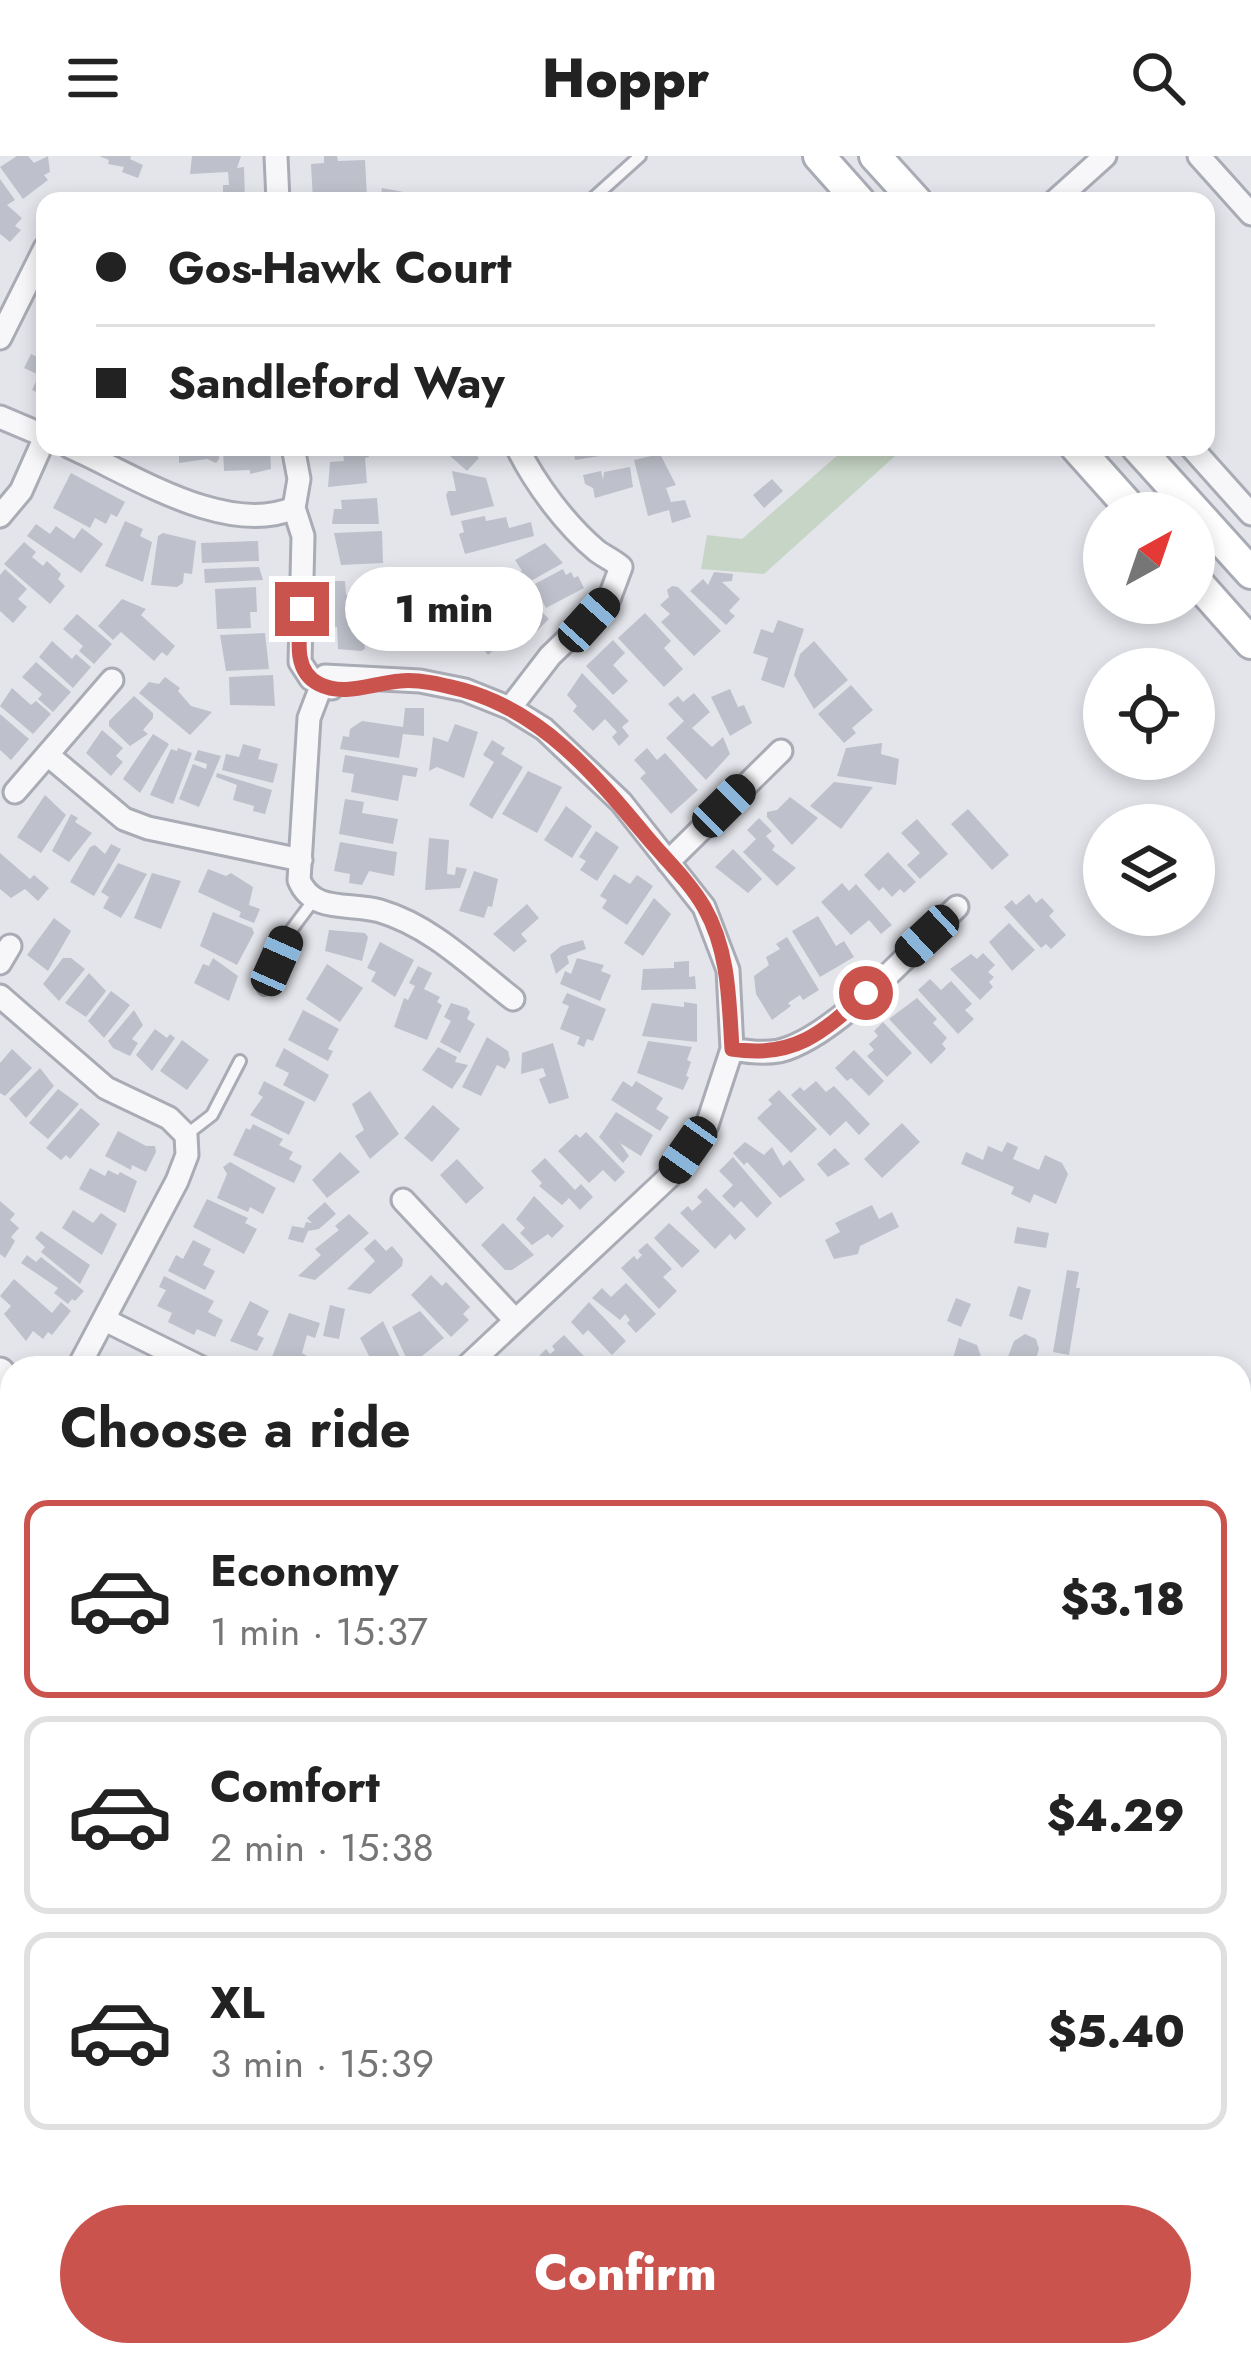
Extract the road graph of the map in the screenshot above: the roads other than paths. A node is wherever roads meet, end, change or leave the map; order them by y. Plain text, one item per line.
1 (276, 156) edge
2 (640, 156) edge
3 (819, 156) edge
4 (875, 156) edge
5 (1106, 156) edge
6 (1199, 156) edge
7 (278, 192) edge
8 (600, 192) edge
9 (851, 192) edge
10 (908, 192) edge
11 (1065, 192) edge
12 (1251, 214) edge
13 (36, 266) edge
14 (0, 338) edge
15 (0, 417) edge
16 (36, 433) edge
17 (36, 456) edge
18 (91, 456) edge
19 (291, 456) edge
20 (522, 456) edge
21 (1084, 456) edge
22 (1145, 456) edge
23 (1199, 456) edge
24 (1116, 492) edge
25 (285, 509) junction
26 (1251, 514) edge
27 (0, 515) edge
28 (1251, 573) edge
29 (1215, 603) edge
30 (1251, 643) edge
31 (112, 680) dead end
32 (324, 681) junction
33 (510, 708) junction
34 (781, 751) dead end
35 (48, 755) junction
36 (16, 792) dead end
37 (301, 860) junction
38 (668, 862) junction
39 (313, 901) junction
40 (957, 907) dead end
41 (264, 989) dead end
42 (0, 996) edge
43 (512, 999) dead end
44 (732, 1049) junction
45 (240, 1061) dead end
46 (186, 1135) junction
47 (403, 1200) dead end
48 (104, 1320) junction
49 (515, 1321) junction
50 (84, 1356) edge
51 (178, 1356) edge
52 (477, 1356) edge

1 - 7 street
2 - 8 lane
3 - 9 main road
4 - 10 main road
5 - 11 street
6 - 12 street
13 - 14 street
15 - 16 street
17 - 27 street
18 - 25 street
19 - 25 street
20 - 33 street
21 - 24 main road
22 - 28 main road
23 - 26 street
25 - 32 street
29 - 30 main road
31 - 35 street
32 - 33 street
32 - 37 street
33 - 38 street
34 - 38 street
35 - 36 street
35 - 37 street
37 - 39 street
38 - 44 street
39 - 41 lane
39 - 43 street
40 - 44 street
42 - 46 street
44 - 49 street
45 - 46 lane
46 - 48 street
47 - 49 street
48 - 50 street
48 - 51 street
49 - 52 street

